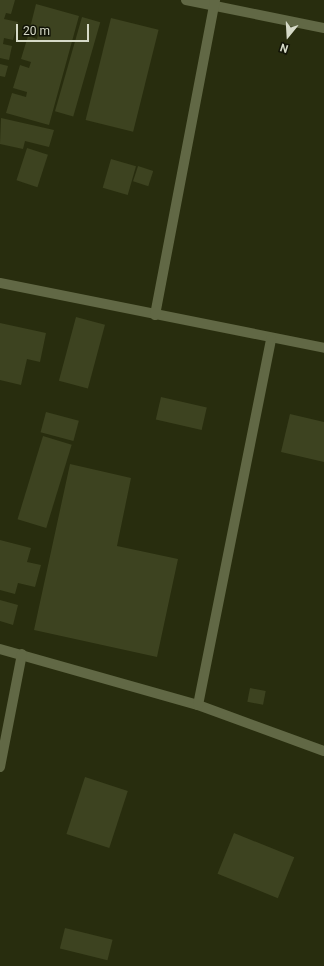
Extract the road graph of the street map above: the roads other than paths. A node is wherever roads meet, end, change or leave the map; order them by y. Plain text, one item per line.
1 (186, 0) edge
2 (214, 3) edge
3 (324, 28) edge
4 (0, 283) edge
5 (155, 315) junction
6 (271, 339) junction
7 (324, 348) edge
8 (0, 649) edge
9 (22, 654) junction
10 (198, 705) junction
11 (324, 751) edge
12 (0, 767) edge

1 - 2 street
2 - 3 street
2 - 5 street
4 - 5 street
5 - 6 street
6 - 7 street
6 - 10 street
8 - 9 street
9 - 10 street
9 - 12 street
10 - 11 street

